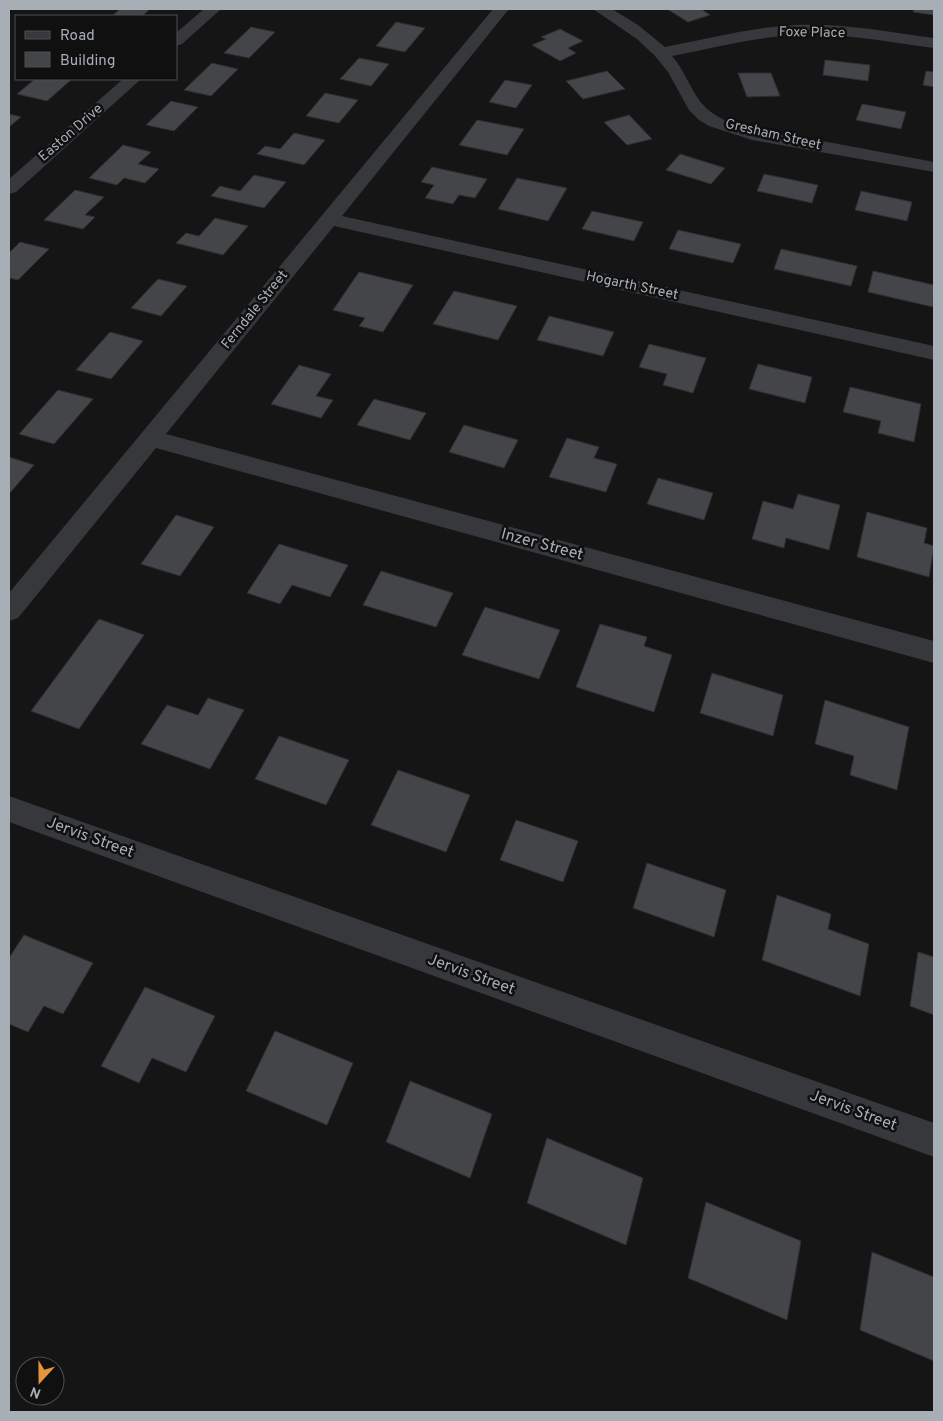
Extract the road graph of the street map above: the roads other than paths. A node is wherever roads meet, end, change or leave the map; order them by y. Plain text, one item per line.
1 (213, 9) edge
2 (501, 9) edge
3 (601, 9) edge
4 (178, 39) edge
5 (934, 43) edge
6 (661, 53) junction
7 (132, 80) edge
8 (934, 167) edge
9 (9, 188) edge
10 (329, 219) junction
11 (934, 353) edge
12 (150, 438) junction
13 (9, 611) edge
14 (934, 652) edge
15 (9, 809) edge
16 (934, 1140) edge

1 - 4 street
2 - 10 street, Ferndale Street
3 - 6 street, Gresham Street
5 - 6 street, Foxe Place
6 - 8 street, Gresham Street
7 - 9 street, Easton Drive
10 - 11 street, Hogarth Street
10 - 12 street, Ferndale Street
12 - 13 street, Ferndale Street
12 - 14 street, Inzer Street
15 - 16 street, Jervis Street

